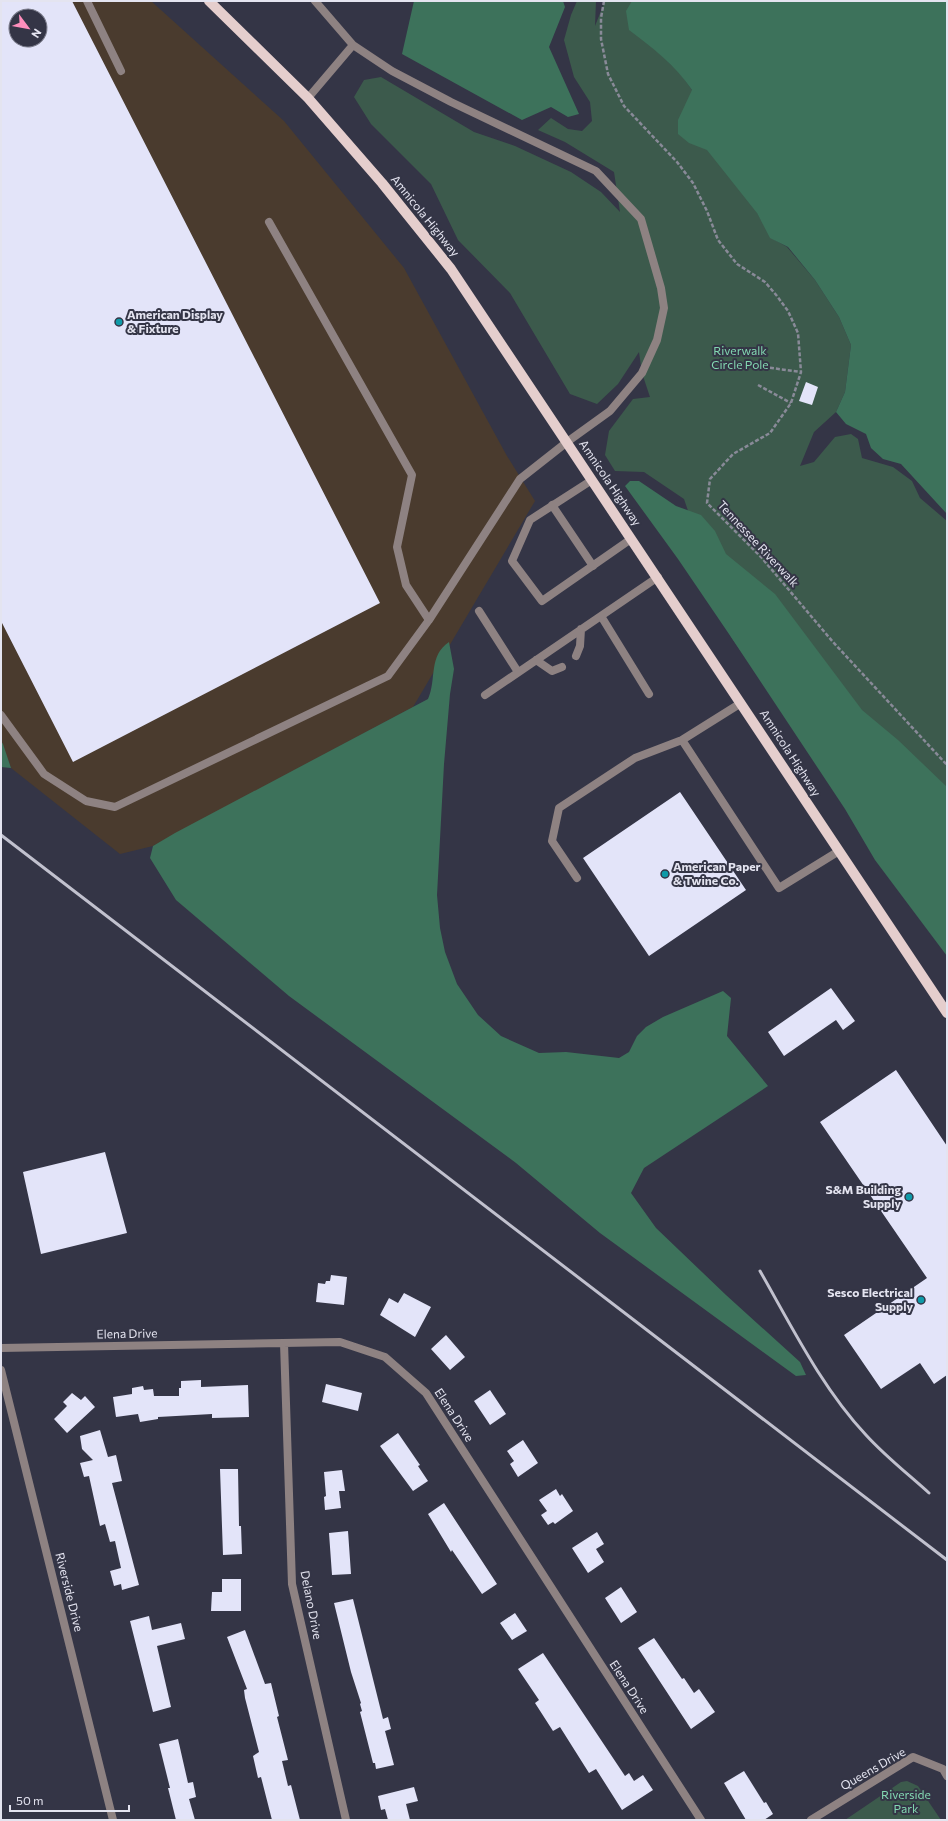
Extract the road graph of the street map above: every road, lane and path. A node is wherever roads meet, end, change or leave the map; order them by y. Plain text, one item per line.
1 (88, 1) edge
2 (209, 1) edge
3 (315, 1) edge
4 (604, 1) edge
5 (354, 45) junction
6 (120, 71) dead end
7 (308, 98) junction
8 (269, 222) dead end
9 (764, 367) dead end
10 (801, 372) junction
11 (758, 385) dead end
12 (791, 403) junction
13 (567, 442) junction
14 (592, 480) junction
15 (552, 505) junction
16 (631, 539) junction
17 (593, 566) junction
18 (658, 577) junction
19 (479, 611) dead end
20 (601, 616) junction
21 (429, 620) junction
22 (581, 629) junction
23 (576, 656) dead end
24 (536, 660) junction
25 (562, 667) dead end
26 (518, 672) junction
27 (649, 694) dead end
28 (485, 695) dead end
29 (741, 703) junction
30 (1, 715) edge
31 (682, 740) junction
32 (947, 766) edge
33 (839, 851) junction
34 (577, 878) dead end
35 (947, 1012) edge
36 (284, 1343) junction
37 (1, 1348) edge
38 (1, 1370) edge
39 (947, 1776) edge
40 (113, 1820) edge
41 (346, 1820) edge
42 (701, 1820) edge
43 (811, 1820) edge

1 - 6 street
2 - 7 main road, Amnicola Highway
3 - 5 street
4 - 10 path, Tennessee Riverwalk
5 - 7 street
5 - 13 street
7 - 13 main road, Amnicola Highway
8 - 21 street
9 - 10 path
10 - 12 path, Tennessee Riverwalk
11 - 12 path
12 - 32 path, Tennessee Riverwalk
13 - 14 main road, Amnicola Highway
13 - 21 street
14 - 15 street
14 - 16 main road, Amnicola Highway
15 - 17 street
15 - 17 street
16 - 17 street
16 - 18 main road, Amnicola Highway
18 - 20 street
18 - 29 main road, Amnicola Highway
19 - 26 street
20 - 22 street
20 - 27 street
21 - 30 street
22 - 23 street
22 - 24 street
24 - 25 street
24 - 26 street
26 - 28 street
29 - 31 street
29 - 33 main road, Amnicola Highway
31 - 33 street
31 - 34 street
33 - 35 main road, Amnicola Highway
36 - 37 street, Elena Drive
36 - 41 street, Delano Drive
36 - 42 street, Elena Drive
38 - 40 street, Riverside Drive
39 - 43 street, Queens Drive

